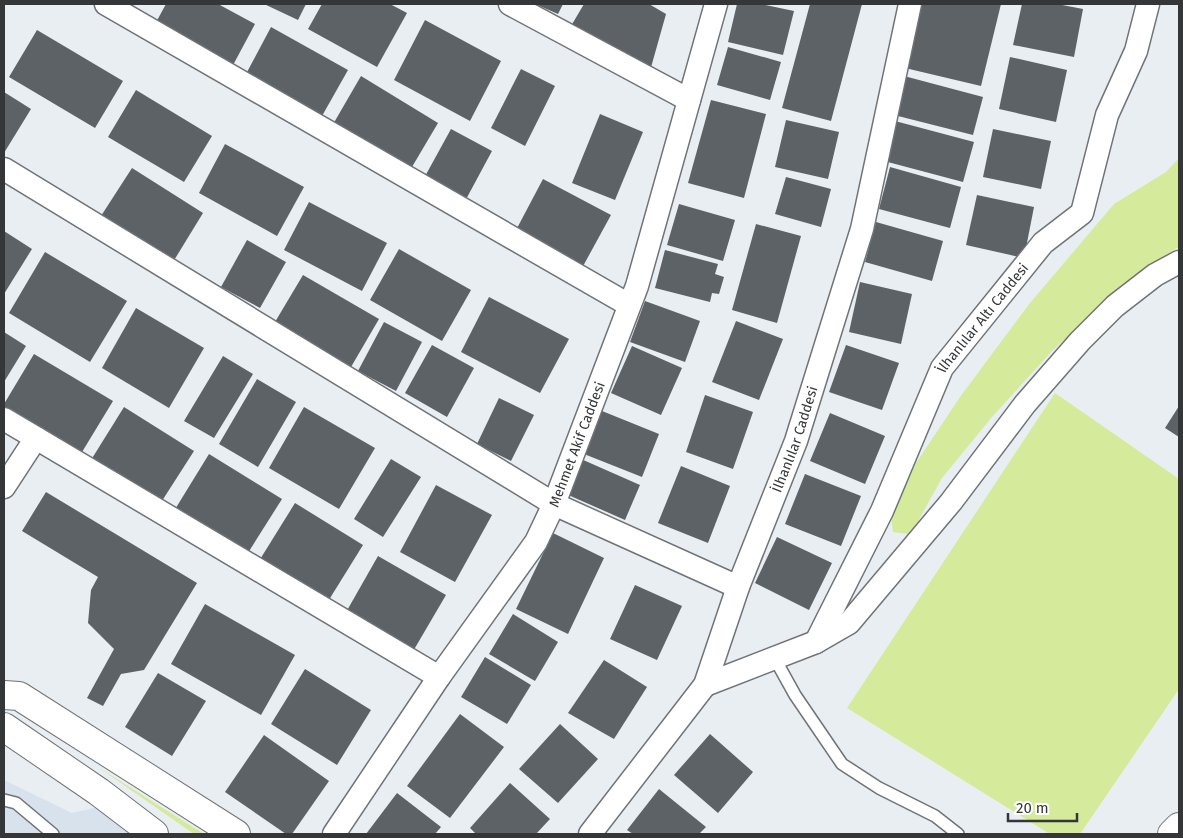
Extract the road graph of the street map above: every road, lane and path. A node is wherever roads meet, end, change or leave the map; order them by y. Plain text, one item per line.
1 (106, 4) edge
2 (510, 4) edge
3 (716, 4) edge
4 (910, 4) edge
5 (1148, 4) edge
6 (688, 100) junction
7 (4, 169) edge
8 (1179, 262) edge
9 (629, 306) junction
10 (4, 419) edge
11 (36, 438) junction
12 (4, 487) edge
13 (554, 504) junction
14 (738, 587) junction
15 (816, 642) junction
16 (775, 659) junction
17 (440, 677) junction
18 (705, 685) junction
19 (4, 695) edge
20 (4, 727) edge
21 (4, 800) edge
22 (1179, 828) edge
23 (53, 834) edge
24 (154, 834) edge
25 (236, 834) edge
26 (334, 834) edge
27 (590, 834) edge
28 (958, 834) edge
29 (1172, 834) edge

1 - 9 street
2 - 6 street
3 - 6 street, Mehmet Akif Caddesi
4 - 14 street, İlhanlılar Caddesi
5 - 15 street, İlhanlılar Altı Caddesi
6 - 9 street, Mehmet Akif Caddesi
7 - 13 street
8 - 15 street
9 - 13 street, Mehmet Akif Caddesi
10 - 11 street
11 - 12 street
11 - 17 street
13 - 14 street
13 - 17 street, Mehmet Akif Caddesi
14 - 18 street, İlhanlılar Caddesi
15 - 16 street
16 - 18 street
16 - 28 lane
17 - 26 street, Mehmet Akif Caddesi
18 - 27 street, İlhanlılar Caddesi
19 - 25 street
20 - 24 street
21 - 23 lane
22 - 29 street

